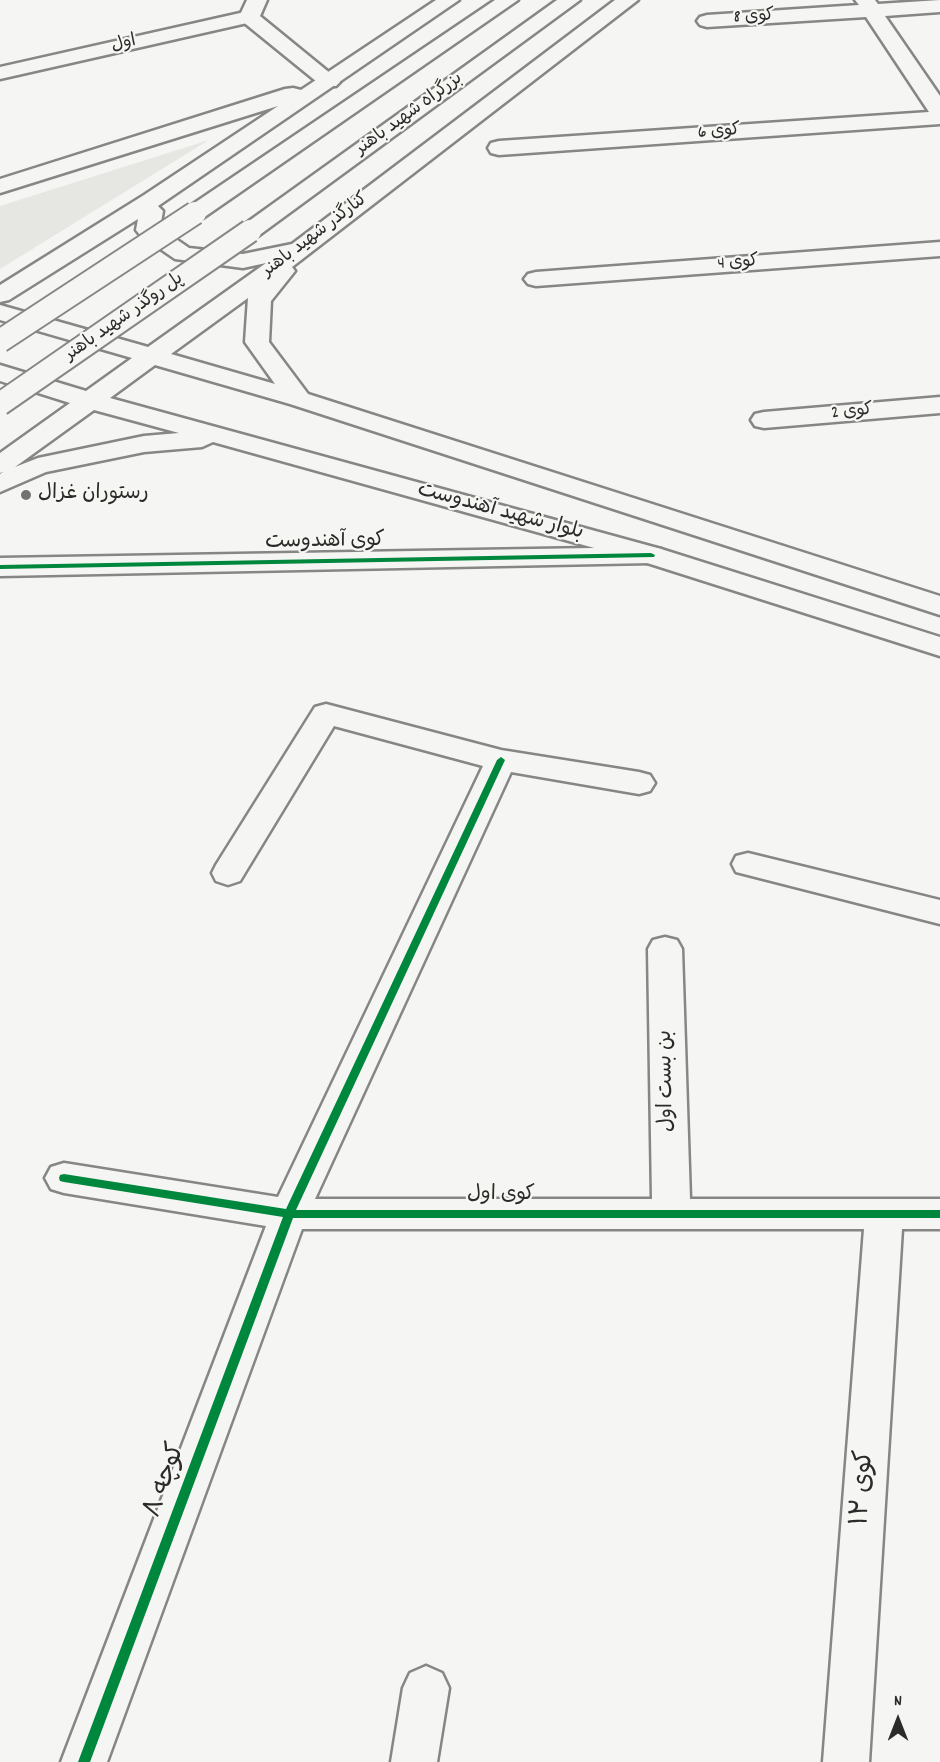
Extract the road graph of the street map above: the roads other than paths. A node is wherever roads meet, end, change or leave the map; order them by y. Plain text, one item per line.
1 (449, 0) edge
2 (508, 0) edge
3 (570, 0) edge
4 (627, 0) edge
5 (869, 6) edge
6 (940, 6) edge
7 (253, 8) edge
8 (707, 21) dead end
9 (0, 74) edge
10 (329, 82) junction
11 (940, 112) edge
12 (940, 118) edge
13 (499, 148) dead end
14 (0, 186) edge
15 (152, 200) junction
16 (250, 231) joint
17 (301, 249) junction
18 (940, 249) edge
19 (536, 279) dead end
20 (0, 295) edge
21 (0, 312) edge
22 (0, 341) edge
23 (152, 357) junction
24 (0, 373) edge
25 (299, 399) junction
26 (92, 401) junction
27 (0, 405) edge
28 (940, 405) edge
29 (764, 420) dead end
30 (226, 437) junction
31 (0, 465) edge
32 (0, 484) edge
33 (651, 555) junction
34 (0, 567) edge
35 (929, 603) edge
36 (896, 634) junction
37 (940, 647) edge
38 (501, 760) junction
39 (639, 783) dead end
40 (748, 864) dead end
41 (228, 873) dead end
42 (940, 912) edge
43 (665, 949) dead end
44 (64, 1178) dead end
45 (288, 1214) junction
46 (671, 1214) junction
47 (884, 1214) junction
48 (940, 1214) edge
49 (426, 1688) dead end
50 (84, 1762) edge
51 (414, 1762) edge
52 (846, 1762) edge

1 - 10 main road
2 - 22 main road, بزرگراه شهید باهنر, bridge
3 - 16 main road, بزرگراه شهید باهنر
4 - 17 main road, کنارگذر شهید باهنر
5 - 6 main road, کوی 8
5 - 8 main road, کوی 8
5 - 11 main road
7 - 9 main road, اول
7 - 10 main road
10 - 14 main road
10 - 15 main road
12 - 13 main road, کوی 6
15 - 17 main road
15 - 20 main road
16 - 27 main road, پل روگذر شهید باهنر, bridge
17 - 23 main road, کنارگذر شهید باهنر
17 - 25 main road
18 - 19 main road, کوی 4
21 - 23 main road, بلوار شهید آهندوست
23 - 25 main road, بلوار شهید آهندوست
23 - 26 main road, کنارگذر شهید باهنر
24 - 26 main road, بلوار شهید آهندوست
25 - 35 main road, بلوار شهید آهندوست
26 - 30 main road, بلوار شهید آهندوست
26 - 31 main road, کنارگذر شهید باهنر
28 - 29 main road, کوی 2
30 - 32 main road
30 - 33 main road, بلوار شهید آهندوست
33 - 34 main road, کوی آهندوست
33 - 36 main road, بلوار شهید آهندوست
35 - 36 main road
36 - 37 main road, بلوار شهید آهندوست
38 - 39 main road
38 - 41 main road
38 - 45 main road, کوچه ۸
40 - 42 main road
43 - 46 main road, بن بست اول
44 - 45 main road, کوی اول
45 - 46 main road, کوی اول
45 - 50 main road, کوچه ۸
46 - 47 main road, کوی اول
47 - 48 main road, کوی اول
47 - 52 main road, کوی ۱۲
49 - 51 main road

